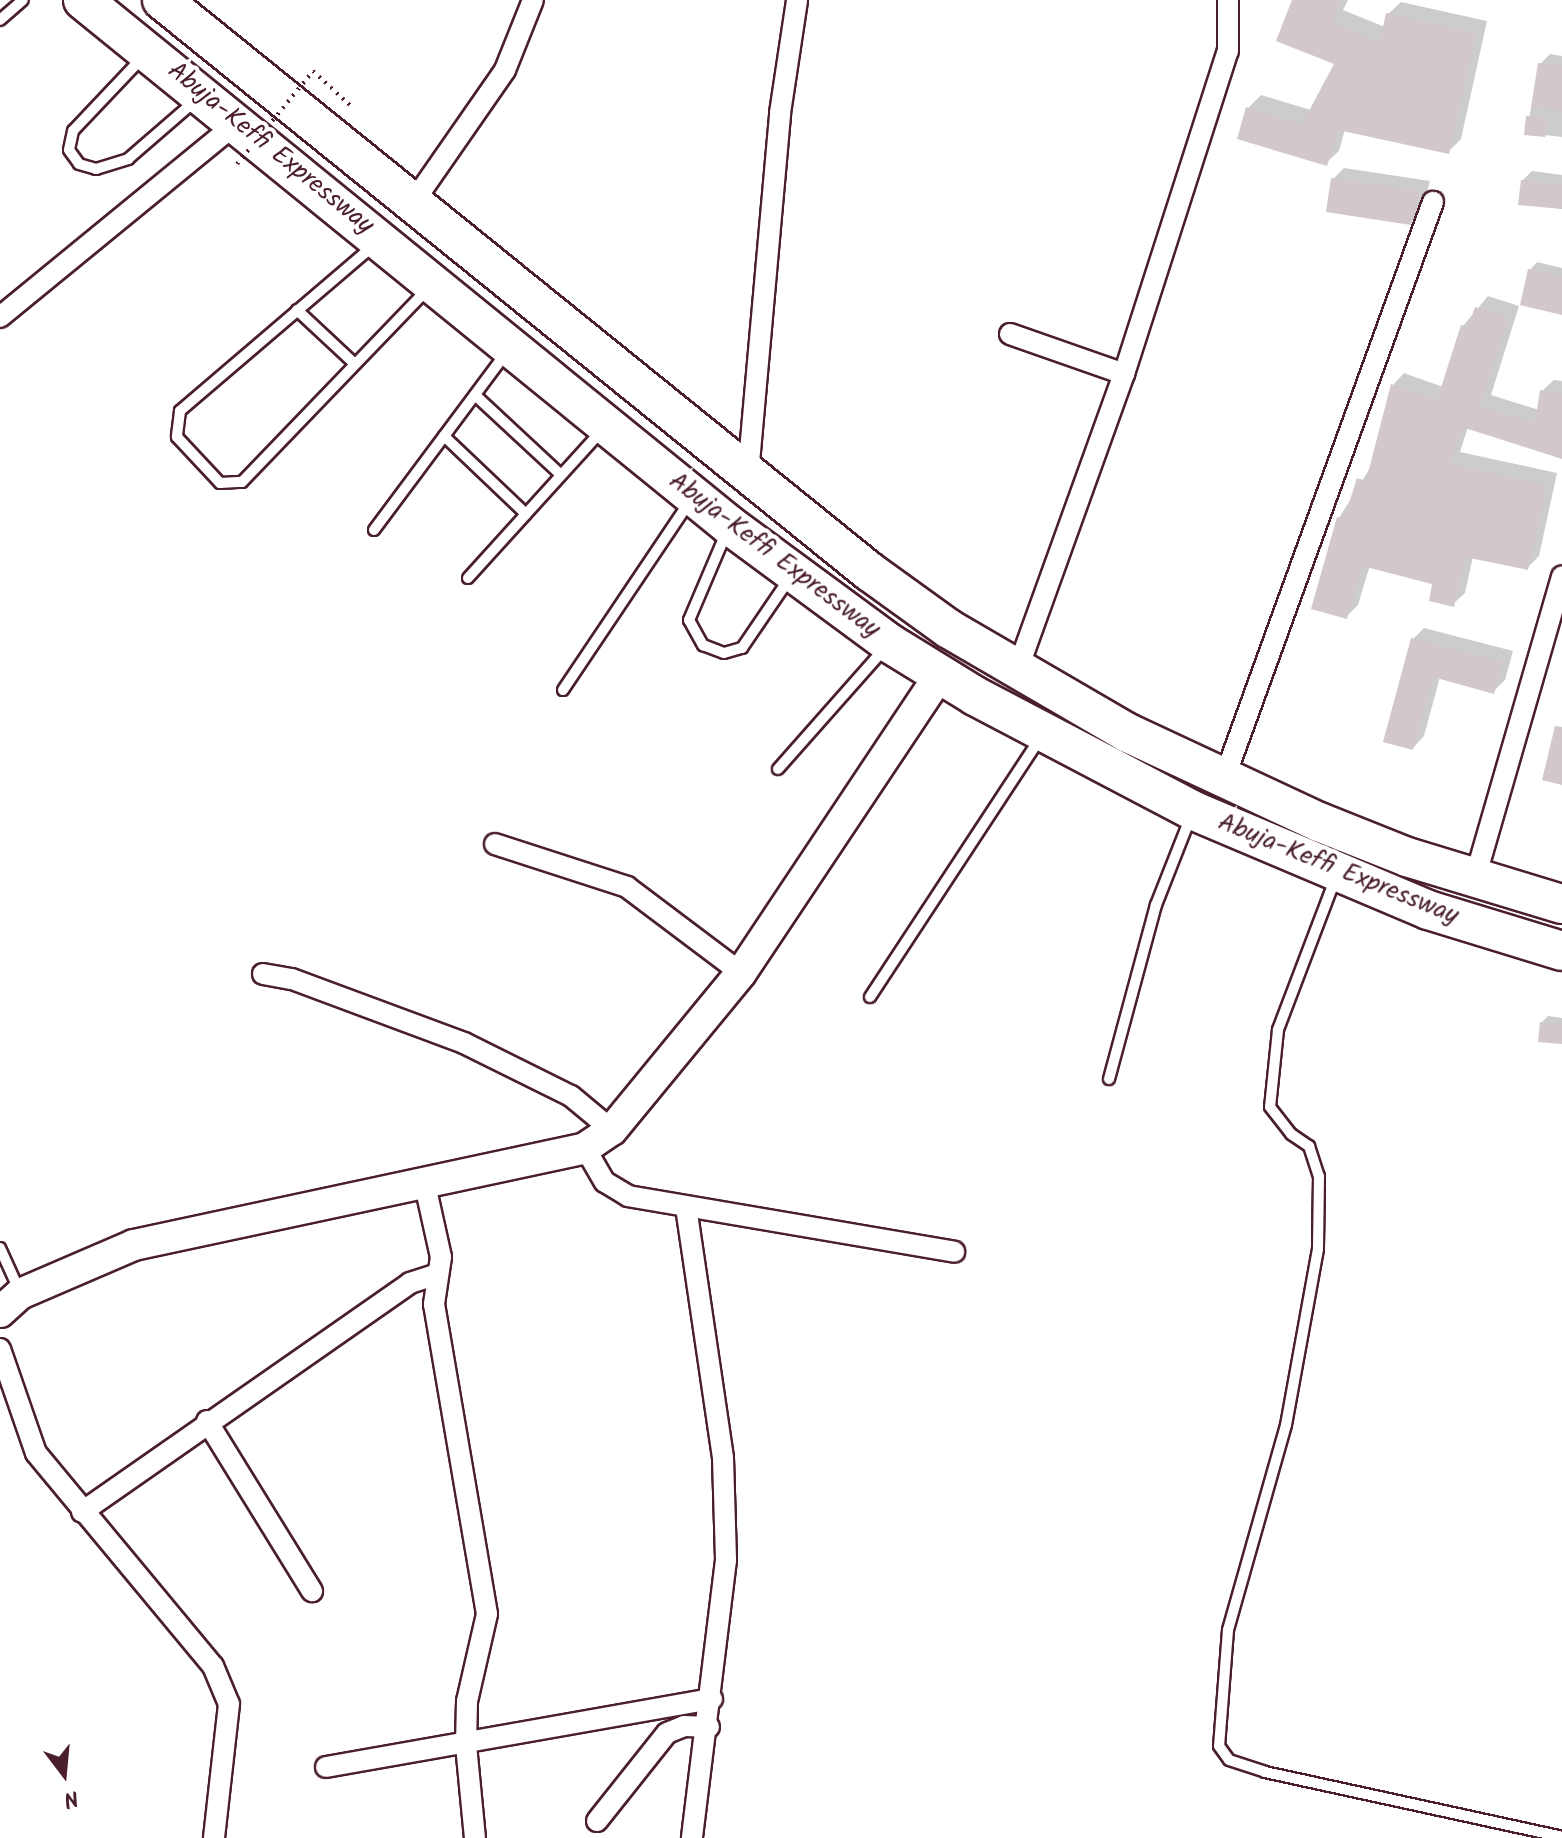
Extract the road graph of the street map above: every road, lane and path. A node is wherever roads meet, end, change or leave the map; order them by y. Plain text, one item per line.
1 (23, 0) edge
2 (83, 0) edge
3 (162, 0) edge
4 (533, 0) edge
5 (797, 0) edge
6 (1228, 0) edge
7 (0, 20) edge
8 (148, 51) junction
9 (203, 94) junction
10 (354, 109) dead end
11 (238, 122) junction
12 (237, 164) dead end
13 (1433, 202) dead end
14 (412, 204) junction
15 (380, 239) junction
16 (434, 283) junction
17 (297, 310) junction
18 (0, 317) edge
19 (1010, 334) dead end
20 (511, 346) junction
21 (355, 364) junction
22 (1124, 374) junction
23 (475, 395) junction
24 (607, 425) junction
25 (444, 436) junction
26 (748, 474) junction
27 (561, 475) junction
28 (693, 496) junction
29 (526, 514) junction
30 (729, 525) junction
31 (374, 530) dead end
32 (794, 572) junction
33 (1562, 576) edge
34 (468, 578) dead end
35 (889, 643) junction
36 (1017, 671) junction
37 (940, 675) junction
38 (563, 690) dead end
39 (1044, 732) junction
40 (778, 769) dead end
41 (1224, 779) junction
42 (1194, 811) junction
43 (495, 844) dead end
44 (1337, 875) junction
45 (1475, 878) junction
46 (1562, 904) edge
47 (1562, 951) edge
48 (741, 973) junction
49 (263, 974) dead end
50 (870, 997) dead end
51 (1109, 1079) dead end
52 (612, 1130) junction
53 (585, 1148) junction
54 (425, 1185) junction
55 (686, 1207) junction
56 (0, 1248) edge
57 (954, 1252) dead end
58 (438, 1274) junction
59 (10, 1303) edge
60 (0, 1349) edge
61 (207, 1421) junction
62 (82, 1512) junction
63 (312, 1591) dead end
64 (712, 1699) junction
65 (709, 1727) junction
66 (466, 1745) junction
67 (326, 1767) dead end
68 (597, 1821) dead end
69 (1562, 1837) edge
70 (214, 1838) edge
71 (475, 1838) edge
72 (692, 1838) edge

1 - 7 lane
2 - 8 highway, Abuja-Keffi Expressway
3 - 14 highway, Abuja-Keffi Expressway
4 - 14 street
5 - 26 street
6 - 22 street
8 - 9 highway, Abuja-Keffi Expressway
8 - 9 lane
9 - 11 highway, Abuja-Keffi Expressway
10 - 12 path, bridge
11 - 15 highway, Abuja-Keffi Expressway
11 - 18 street
13 - 41 street
14 - 26 highway, Abuja-Keffi Expressway
15 - 16 highway, Abuja-Keffi Expressway
15 - 17 lane
16 - 20 highway, Abuja-Keffi Expressway
16 - 21 lane
17 - 21 lane
17 - 21 lane
19 - 22 street
20 - 23 lane
20 - 24 highway, Abuja-Keffi Expressway
22 - 36 street
23 - 25 lane
23 - 27 lane
24 - 27 lane
24 - 28 highway, Abuja-Keffi Expressway
25 - 29 lane
25 - 31 lane
26 - 36 highway, Abuja-Keffi Expressway
27 - 29 lane
28 - 30 highway, Abuja-Keffi Expressway
28 - 38 lane
29 - 34 lane
30 - 32 highway, Abuja-Keffi Expressway
30 - 32 lane
32 - 35 highway, Abuja-Keffi Expressway
33 - 45 street
35 - 37 highway, Abuja-Keffi Expressway
35 - 40 lane
36 - 41 highway, Abuja-Keffi Expressway
37 - 39 highway, Abuja-Keffi Expressway
37 - 48 street
39 - 42 highway, Abuja-Keffi Expressway
39 - 50 lane
41 - 45 highway, Abuja-Keffi Expressway
42 - 44 highway, Abuja-Keffi Expressway
42 - 51 lane
43 - 48 street
44 - 47 highway, Abuja-Keffi Expressway
44 - 69 lane
45 - 46 highway, Abuja-Keffi Expressway
48 - 52 street
49 - 52 street
52 - 53 street
53 - 54 street
53 - 55 street
54 - 58 street
54 - 59 street
55 - 57 street
55 - 64 street
56 - 59 lane
58 - 61 street
58 - 66 street
60 - 62 street
61 - 62 street
61 - 63 street
62 - 70 street
64 - 65 street
64 - 66 street
65 - 68 street
65 - 72 street
66 - 67 street
66 - 71 street

